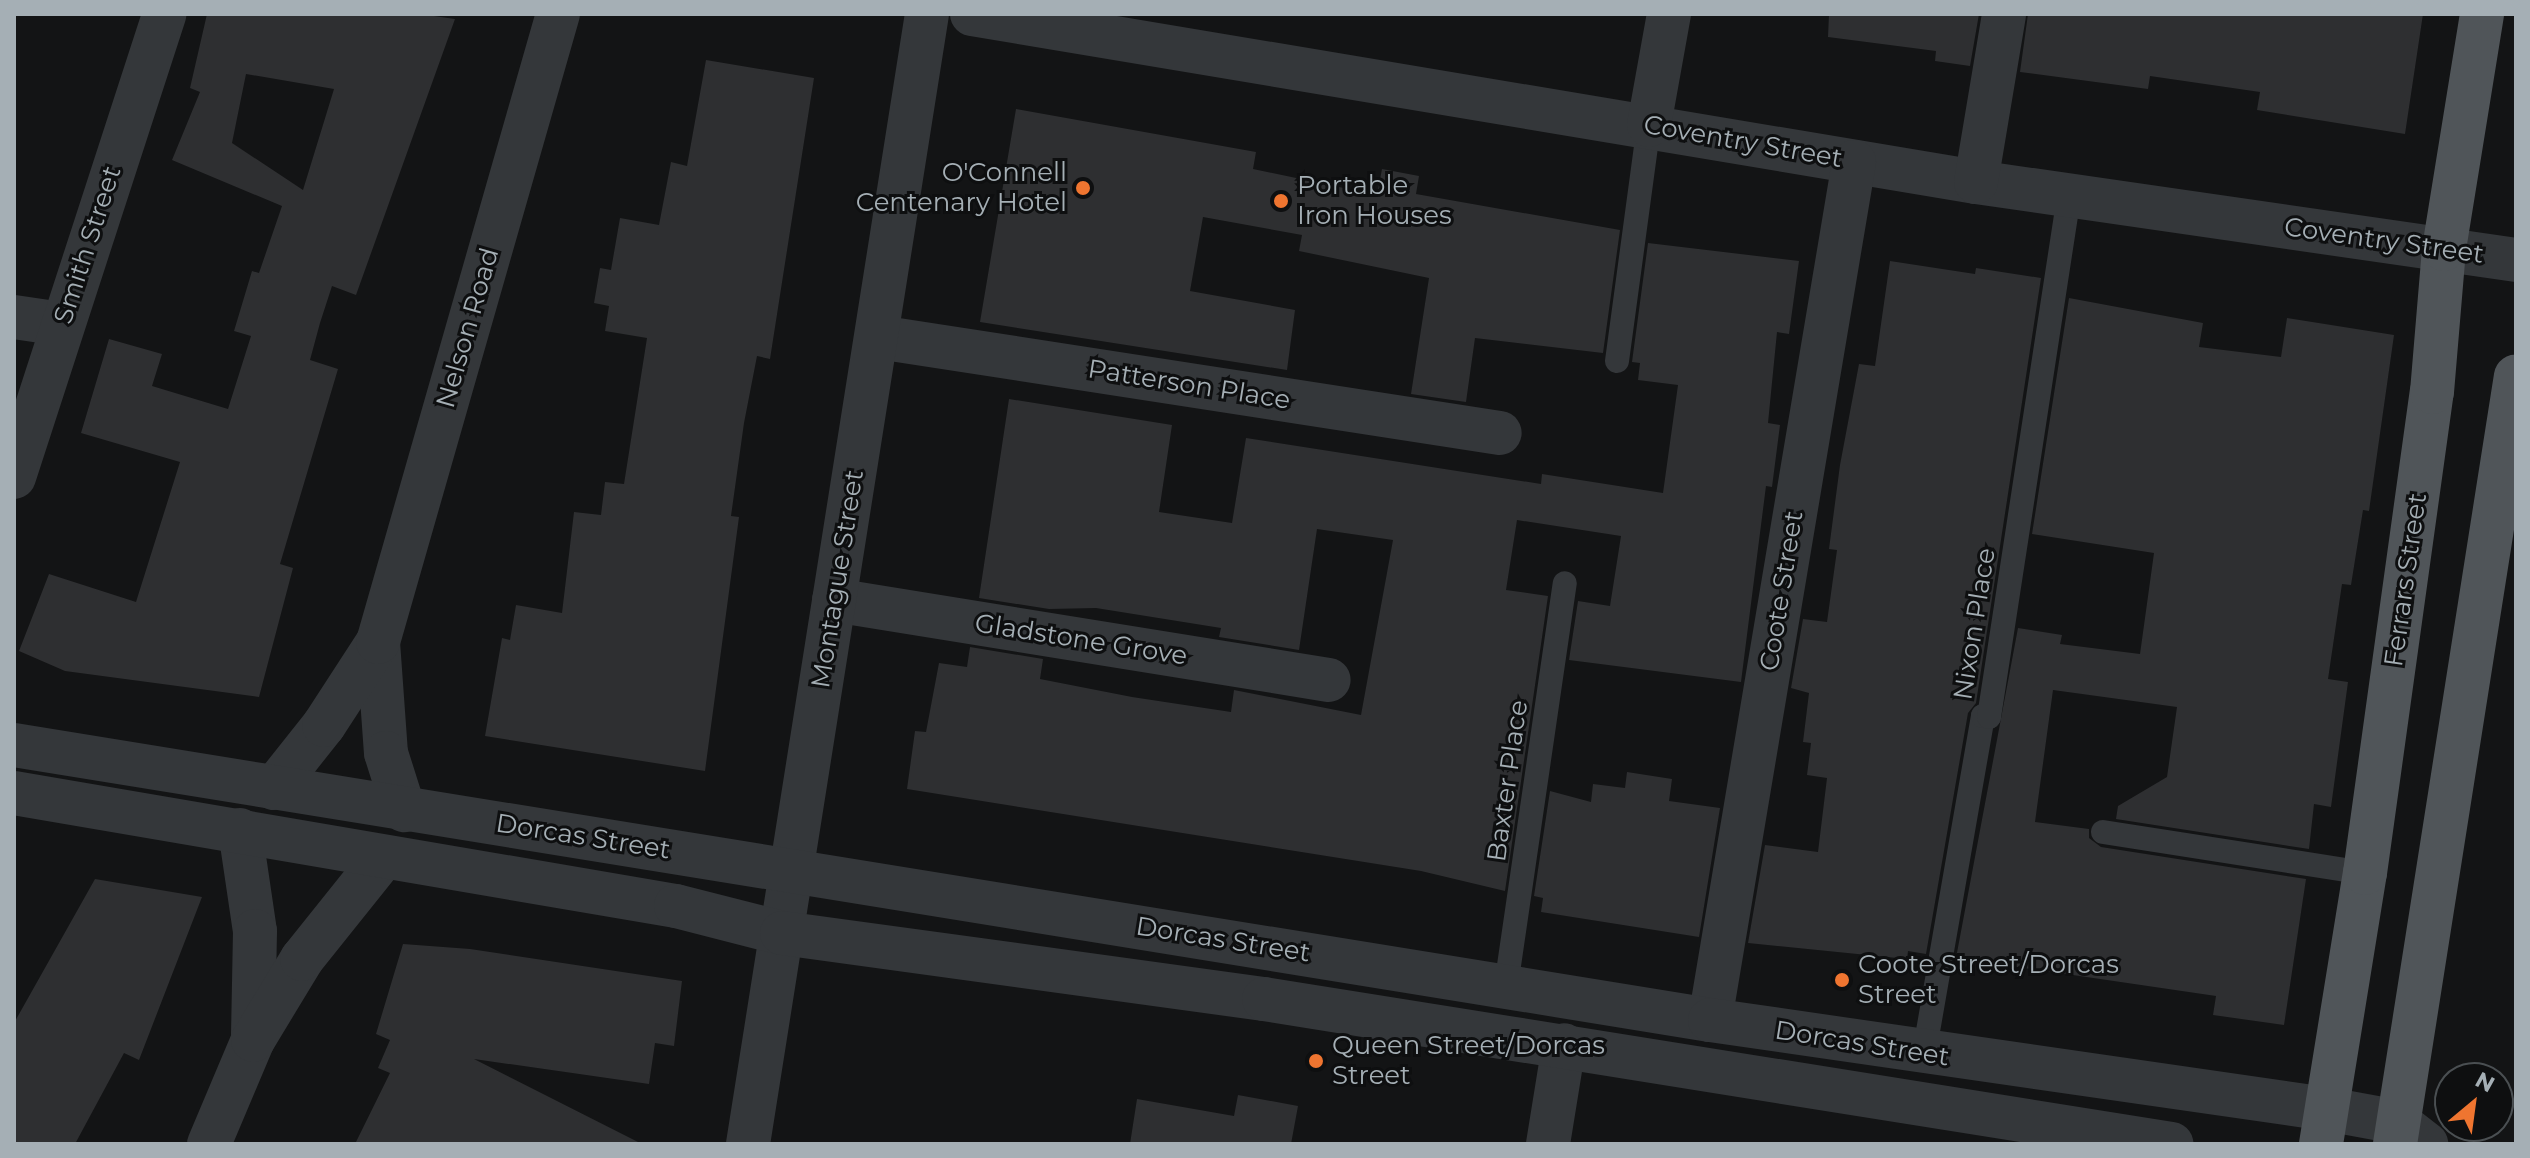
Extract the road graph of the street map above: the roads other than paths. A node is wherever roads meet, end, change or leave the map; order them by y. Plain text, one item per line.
1 (164, 14) edge
2 (558, 14) edge
3 (927, 14) edge
4 (972, 14) edge
5 (1669, 14) edge
6 (2004, 14) edge
7 (2482, 14) edge
8 (1649, 125) junction
9 (1854, 162) junction
10 (1976, 182) junction
11 (2069, 196) junction
12 (2444, 249) junction
13 (2516, 260) edge
14 (14, 317) edge
15 (61, 324) junction
16 (878, 337) junction
17 (1617, 361) dead end
18 (2516, 376) edge
19 (1500, 433) dead end
20 (14, 477) edge
21 (1565, 583) dead end
22 (834, 600) junction
23 (378, 642) junction
24 (1329, 680) dead end
25 (14, 745) edge
26 (274, 788) junction
27 (14, 793) edge
28 (404, 810) junction
29 (240, 830) junction
30 (2103, 832) dead end
31 (383, 858) junction
32 (793, 870) junction
33 (2365, 873) junction
34 (782, 933) junction
35 (1506, 986) junction
36 (1710, 1020) junction
37 (253, 1040) junction
38 (1564, 1045) junction
39 (1924, 1054) junction
40 (2324, 1127) edge
41 (2406, 1137) edge
42 (209, 1144) edge
43 (748, 1144) edge
44 (1548, 1144) edge
45 (2171, 1144) edge

1 - 15 street, Smith Street
2 - 23 street, Nelson Road
3 - 16 street, Montague Street
4 - 8 street, Coventry Street
5 - 8 street
6 - 10 street
7 - 12 main road, Ferrars Street
8 - 9 street, Coventry Street
8 - 17 lane
9 - 10 street, Coventry Street
9 - 36 street, Coote Street
10 - 11 street, Coventry Street
11 - 12 street, Coventry Street
11 - 39 lane, Nixon Place
12 - 13 street, Coventry Street
12 - 33 main road, Ferrars Street
14 - 15 street
15 - 20 street, Smith Street
16 - 19 street, Patterson Place
16 - 22 street, Montague Street
18 - 41 main road
21 - 35 lane, Baxter Place
22 - 24 street, Gladstone Grove
22 - 32 street, Montague Street
23 - 26 street, Nelson Road
23 - 28 street, Nelson Road
25 - 26 street, Dorcas Street
26 - 28 street, Dorcas Street
27 - 29 street, Dorcas Street
28 - 32 street, Dorcas Street
29 - 31 street, Dorcas Street
29 - 37 street
30 - 33 lane
31 - 34 street, Dorcas Street
31 - 37 street
32 - 34 street, Montague Street
32 - 35 street, Dorcas Street
33 - 40 main road, Ferrars Street
34 - 38 street, Dorcas Street
34 - 43 street, Montague Street
35 - 36 street, Dorcas Street
36 - 39 street, Dorcas Street
37 - 42 street
38 - 44 street
38 - 45 street, Dorcas Street
39 - 40 street, Dorcas Street
40 - 41 street, Dorcas Street

